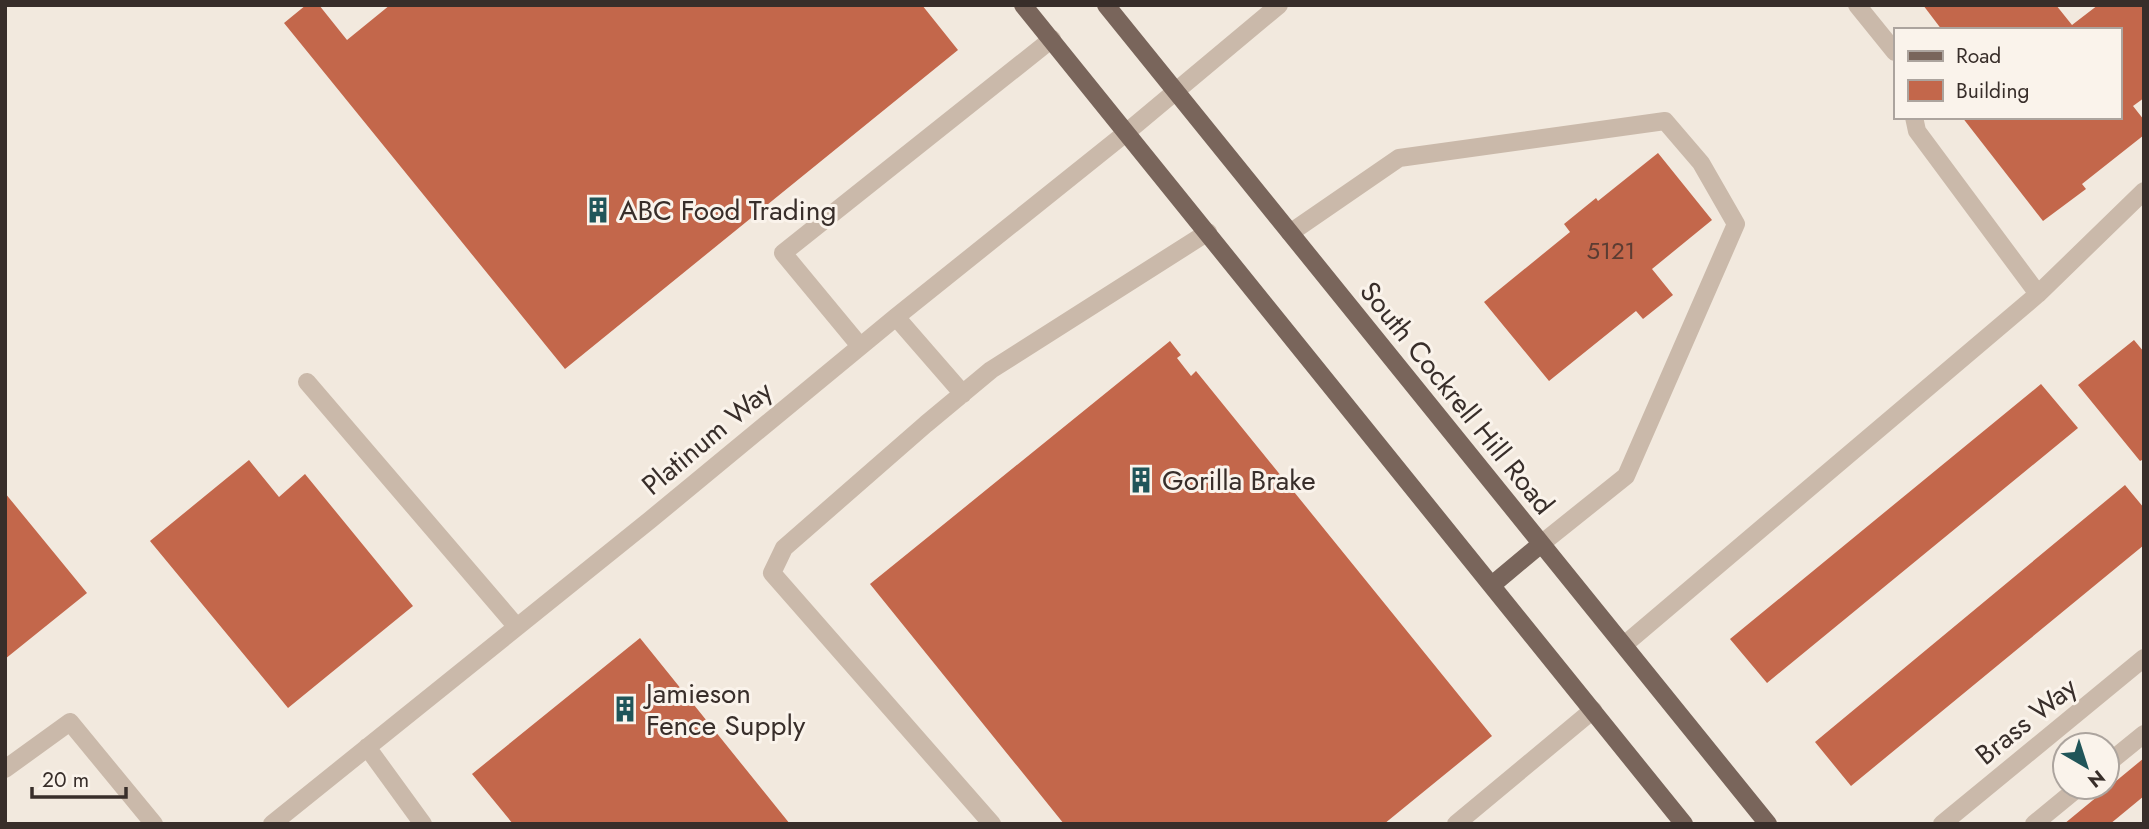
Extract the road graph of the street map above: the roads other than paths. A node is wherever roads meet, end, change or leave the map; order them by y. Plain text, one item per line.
1 (1023, 5) edge
2 (1105, 5) edge
3 (1279, 5) edge
4 (1857, 5) edge
5 (1052, 39) junction
6 (1894, 51) edge
7 (1175, 92) junction
8 (1914, 119) edge
9 (1127, 132) junction
10 (2144, 191) edge
11 (1208, 232) junction
12 (1290, 233) junction
13 (2038, 294) junction
14 (896, 317) junction
15 (860, 346) junction
16 (307, 382) dead end
17 (963, 394) junction
18 (1541, 544) junction
19 (1492, 585) junction
20 (517, 627) junction
21 (1624, 645) junction
22 (2144, 658) edge
23 (1593, 710) junction
24 (2144, 734) edge
25 (367, 747) junction
26 (2121, 753) edge
27 (5, 769) edge
28 (2062, 801) edge
29 (154, 824) edge
30 (272, 824) edge
31 (423, 824) edge
32 (992, 824) edge
33 (1457, 824) edge
34 (1684, 824) edge
35 (1768, 824) edge
36 (1942, 824) edge
37 (2034, 824) edge

1 - 5 main road
2 - 7 main road, South Cockrell Hill Road
3 - 7 street, Platinum Way
4 - 6 street
5 - 9 main road
5 - 15 street
7 - 9 street, Platinum Way
7 - 12 main road, South Cockrell Hill Road
8 - 13 street
9 - 11 main road
9 - 14 street, Platinum Way
10 - 13 street
11 - 17 street
11 - 19 main road
12 - 18 main road, South Cockrell Hill Road
12 - 18 street
13 - 21 street
14 - 15 street, Platinum Way
14 - 17 street
15 - 20 street, Platinum Way
16 - 20 street
17 - 32 street
18 - 19 main road
18 - 21 main road, South Cockrell Hill Road
19 - 23 main road
20 - 25 street, Platinum Way
21 - 35 main road, South Cockrell Hill Road
22 - 36 street, Brass Way
23 - 33 street
23 - 34 main road
24 - 26 street
25 - 30 street, Platinum Way
25 - 31 street
27 - 29 street
28 - 37 street

